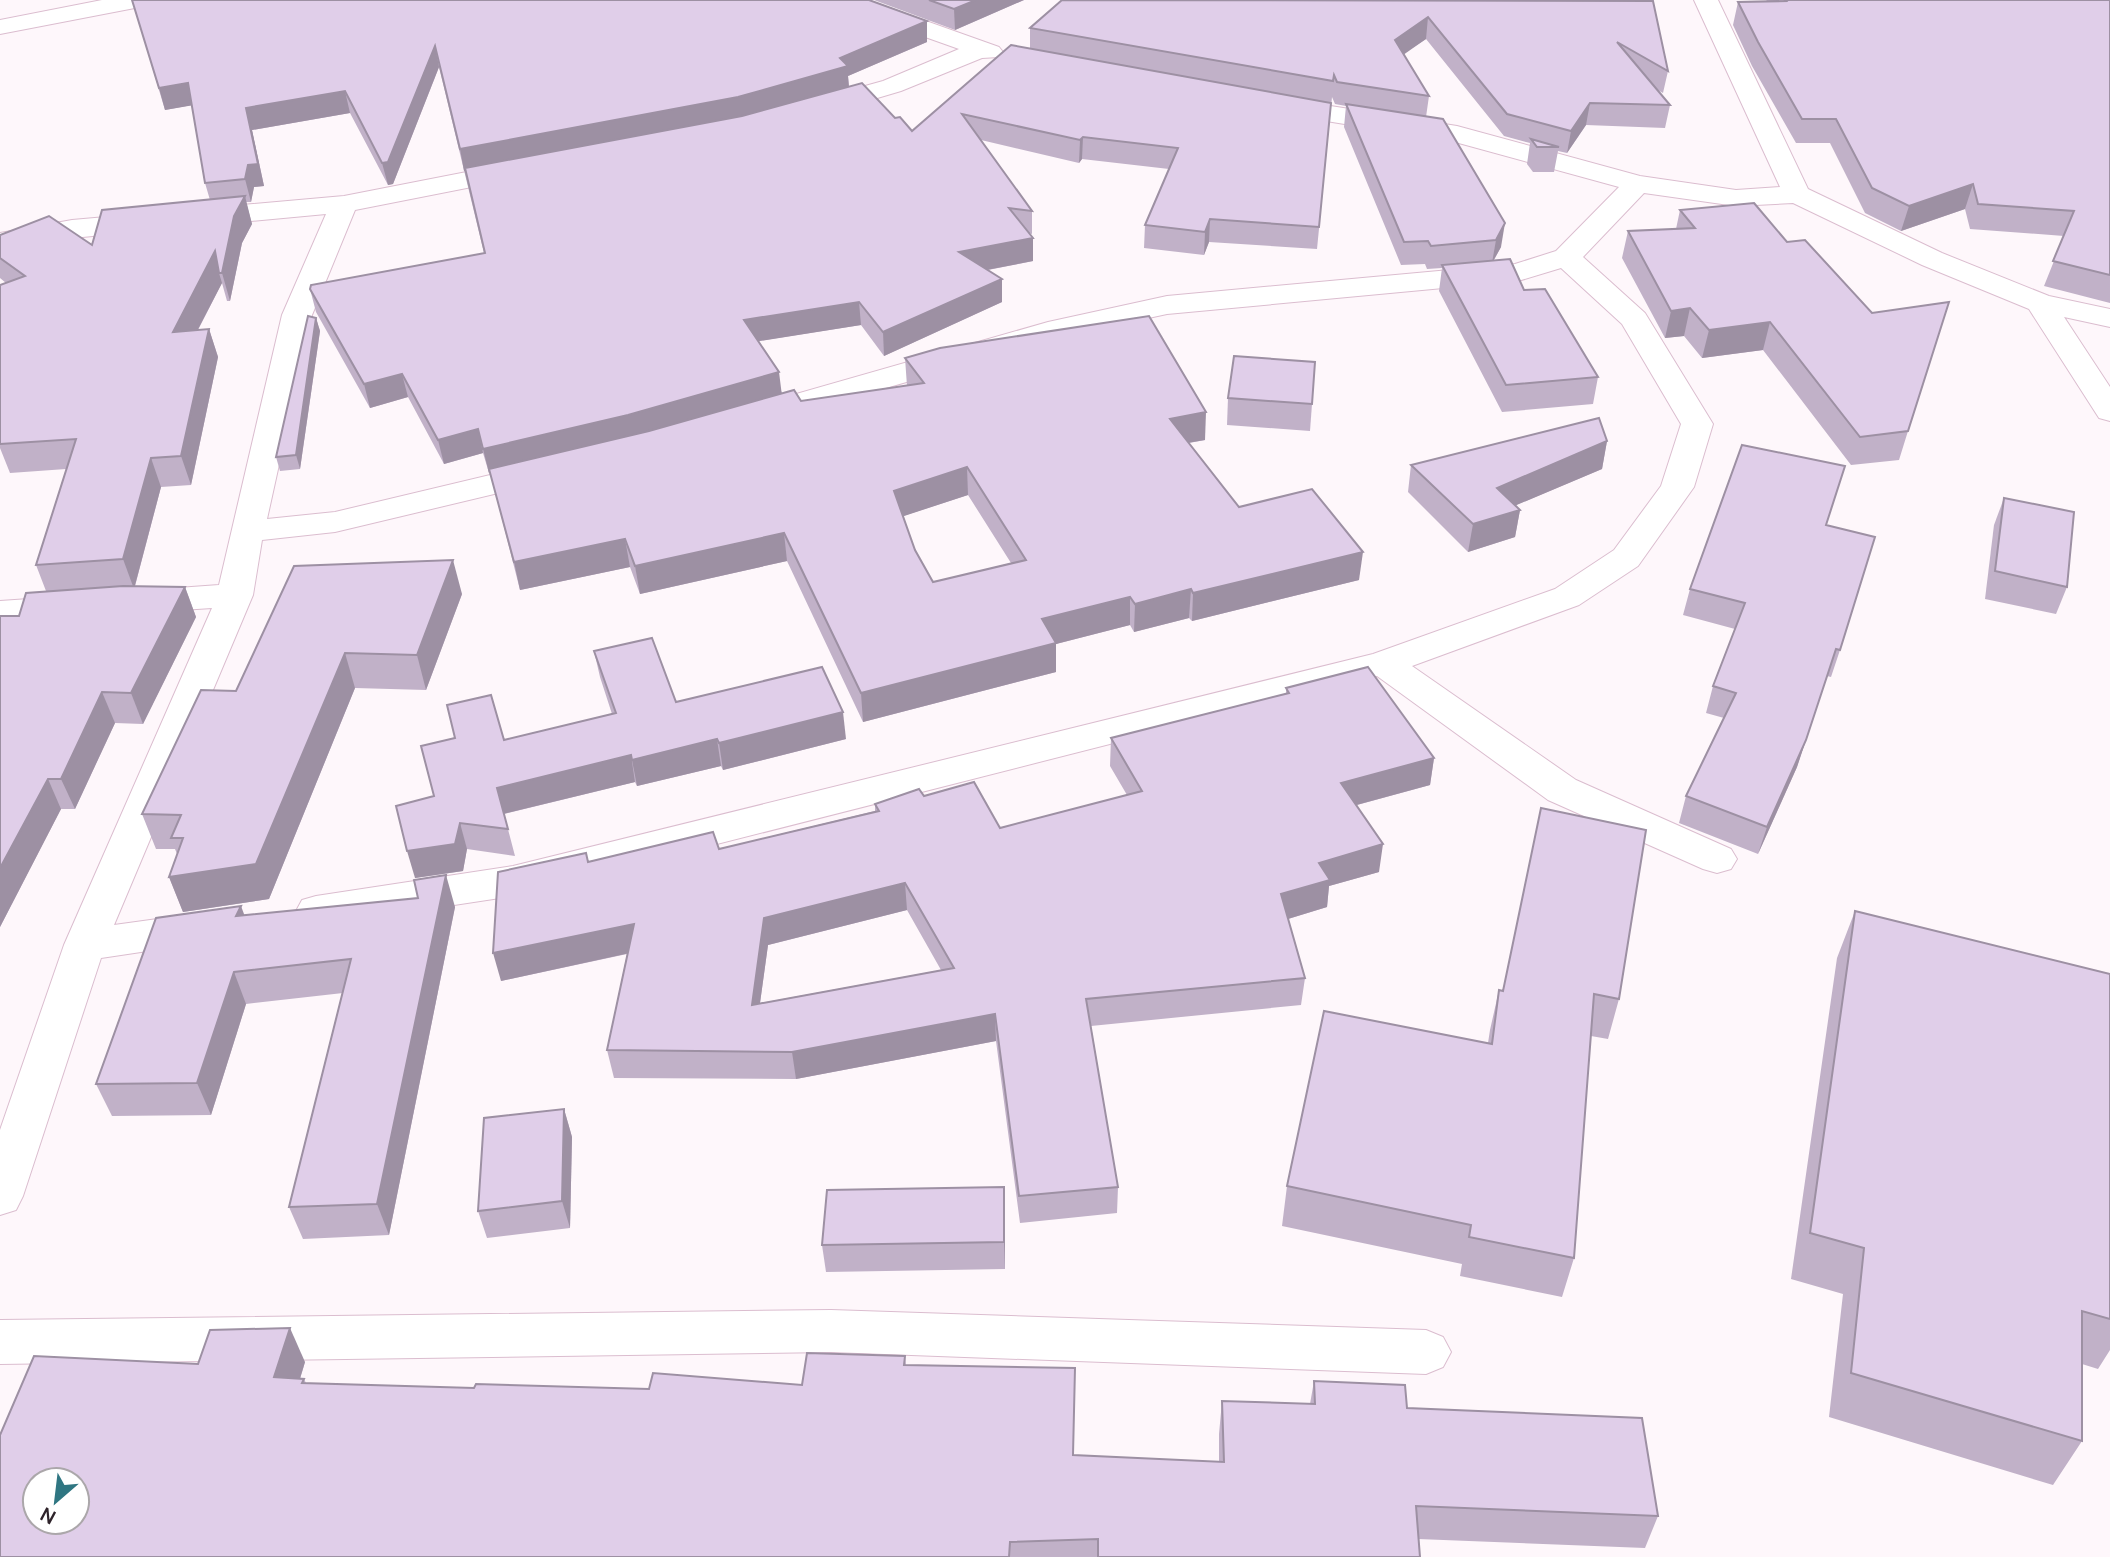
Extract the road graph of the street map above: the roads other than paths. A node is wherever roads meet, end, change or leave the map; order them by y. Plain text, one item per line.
1 (140, 0) edge
2 (844, 0) edge
3 (1706, 0) edge
4 (0, 27) edge
5 (979, 50) junction
6 (1020, 58) edge
7 (1261, 103) edge
8 (798, 113) edge
9 (548, 165) edge
10 (1638, 184) junction
11 (1797, 194) junction
12 (344, 204) junction
13 (0, 242) edge
14 (1566, 257) junction
15 (2040, 303) junction
16 (2110, 318) edge
17 (2110, 411) edge
18 (733, 422) edge
19 (575, 465) edge
20 (247, 531) junction
21 (235, 595) junction
22 (0, 612) edge
23 (1383, 663) junction
24 (1717, 859) dead end
25 (278, 916) edge
26 (237, 923) edge
27 (85, 946) junction
28 (3, 1176) edge
29 (0, 1342) edge
30 (1426, 1352) dead end

1 - 4 street
2 - 5 street
3 - 11 street
5 - 6 street
5 - 8 street
7 - 10 street
9 - 12 street
10 - 11 street
10 - 14 street
11 - 15 street
12 - 13 street
12 - 20 street
14 - 18 street
14 - 23 street
15 - 16 street
15 - 17 street
19 - 20 street
20 - 21 street
21 - 22 street
21 - 27 street
23 - 24 street
23 - 25 street
26 - 27 street
27 - 28 street
29 - 30 street

